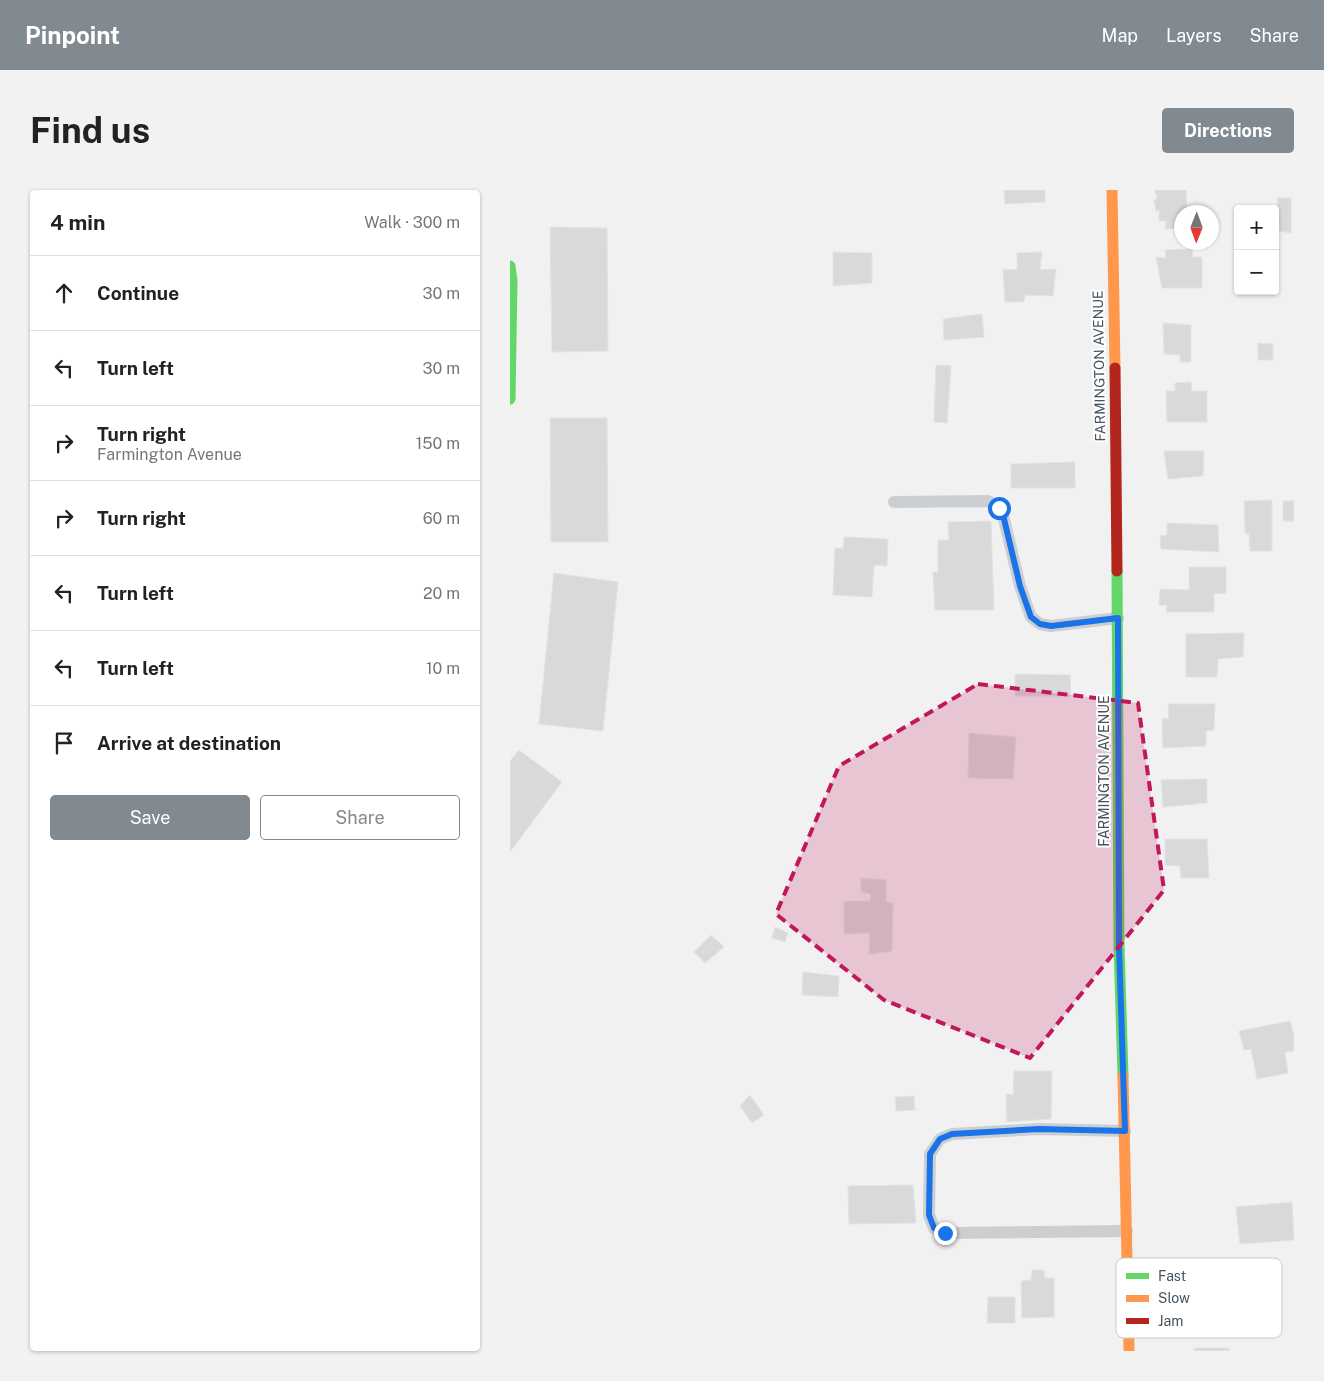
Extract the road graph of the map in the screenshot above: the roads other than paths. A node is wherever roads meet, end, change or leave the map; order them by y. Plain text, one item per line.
1 (1112, 190) edge
2 (510, 266) edge
3 (510, 387) edge
4 (510, 399) edge
5 (894, 502) dead end
6 (1118, 618) junction
7 (1125, 1131) junction
8 (1128, 1231) junction
9 (1128, 1258) edge
10 (1129, 1338) edge
11 (1129, 1351) edge

1 - 6 street, FARMINGTON AVENUE
2 - 3 street
3 - 4 street
5 - 6 lane
6 - 7 street, FARMINGTON AVENUE
7 - 8 street, FARMINGTON AVENUE
7 - 8 lane
8 - 9 street, FARMINGTON AVENUE
10 - 11 street, FARMINGTON AVENUE

